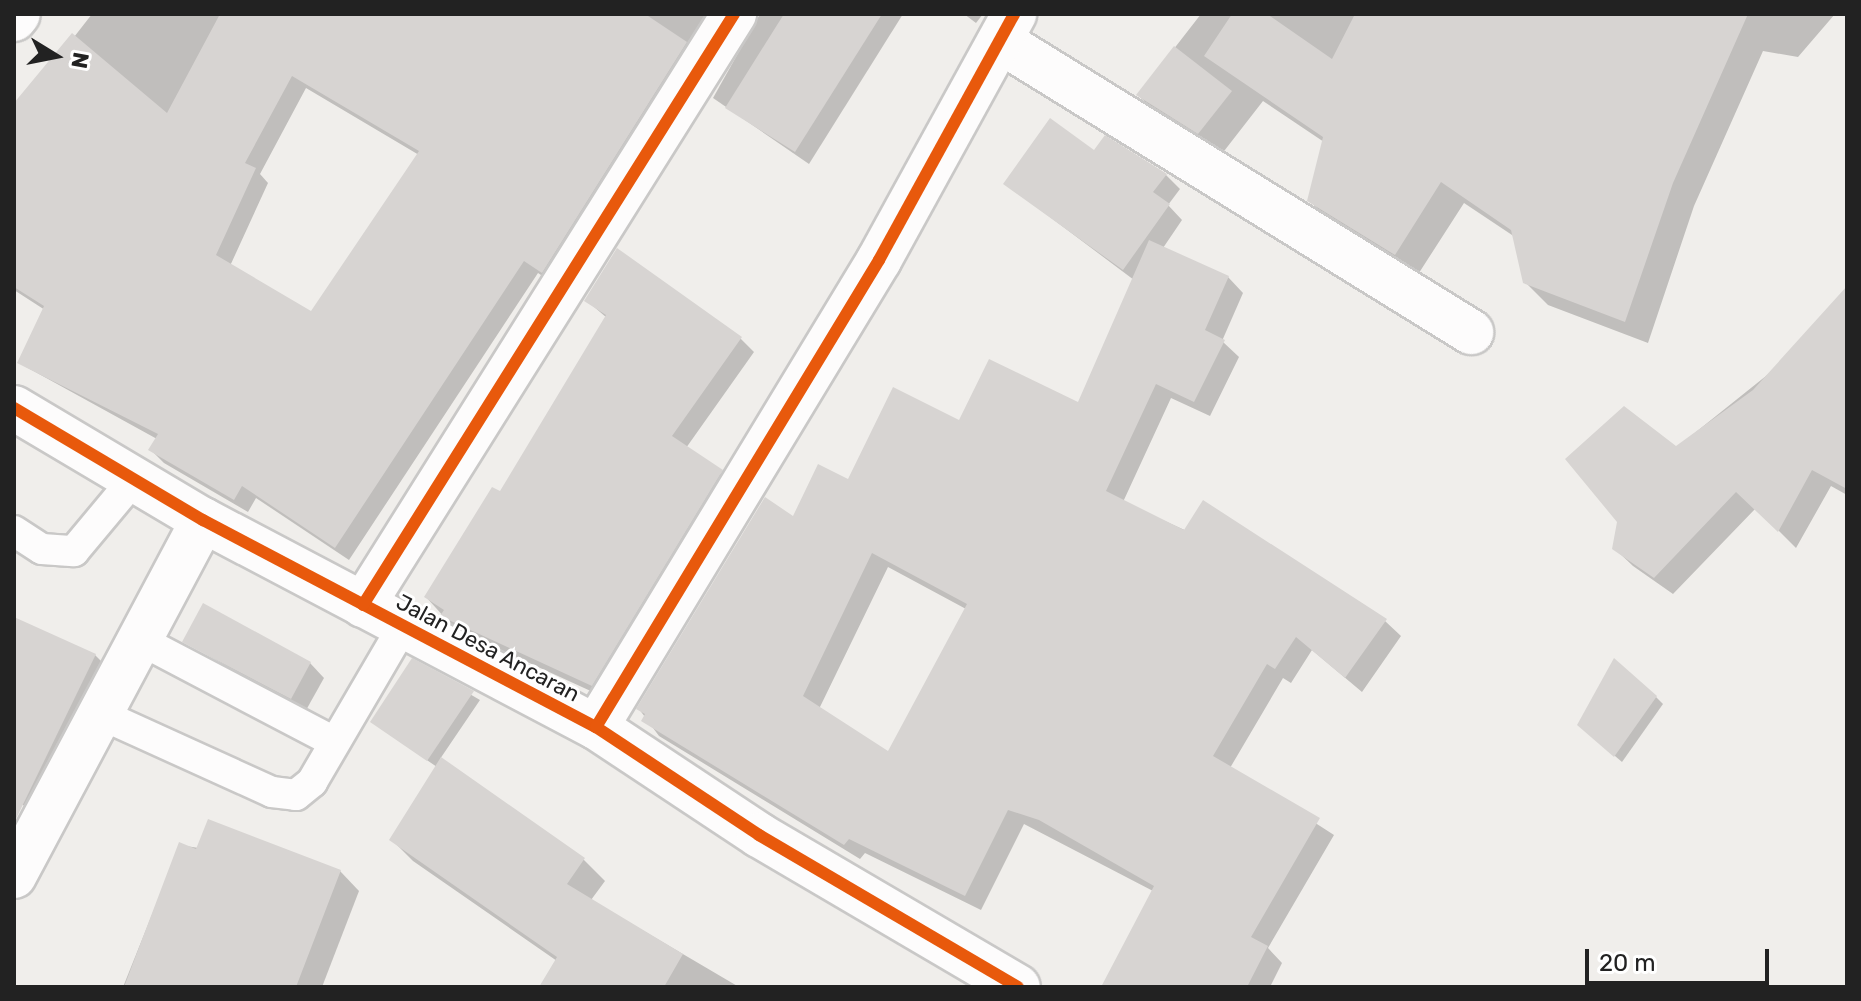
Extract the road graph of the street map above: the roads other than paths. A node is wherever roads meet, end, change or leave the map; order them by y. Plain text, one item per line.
1 (18, 14) edge
2 (734, 14) edge
3 (14, 19) edge
4 (1007, 27) edge
5 (1471, 332) dead end
6 (14, 408) edge
7 (134, 479) junction
8 (203, 520) junction
9 (14, 531) edge
10 (363, 605) junction
11 (403, 626) junction
12 (140, 640) junction
13 (100, 714) junction
14 (596, 727) junction
15 (334, 742) junction
16 (14, 876) edge
17 (1018, 987) edge

1 - 3 street
2 - 10 street
4 - 5 street
4 - 14 street
6 - 7 street, Jalan Desa Ancaran
7 - 8 street, Jalan Desa Ancaran
7 - 9 lane
8 - 10 street, Jalan Desa Ancaran
8 - 12 street
10 - 11 street, Jalan Desa Ancaran
11 - 14 street, Jalan Desa Ancaran
11 - 15 lane
12 - 13 street
12 - 15 lane
13 - 15 lane
13 - 16 street
14 - 17 street, Jalan Desa Ancaran

